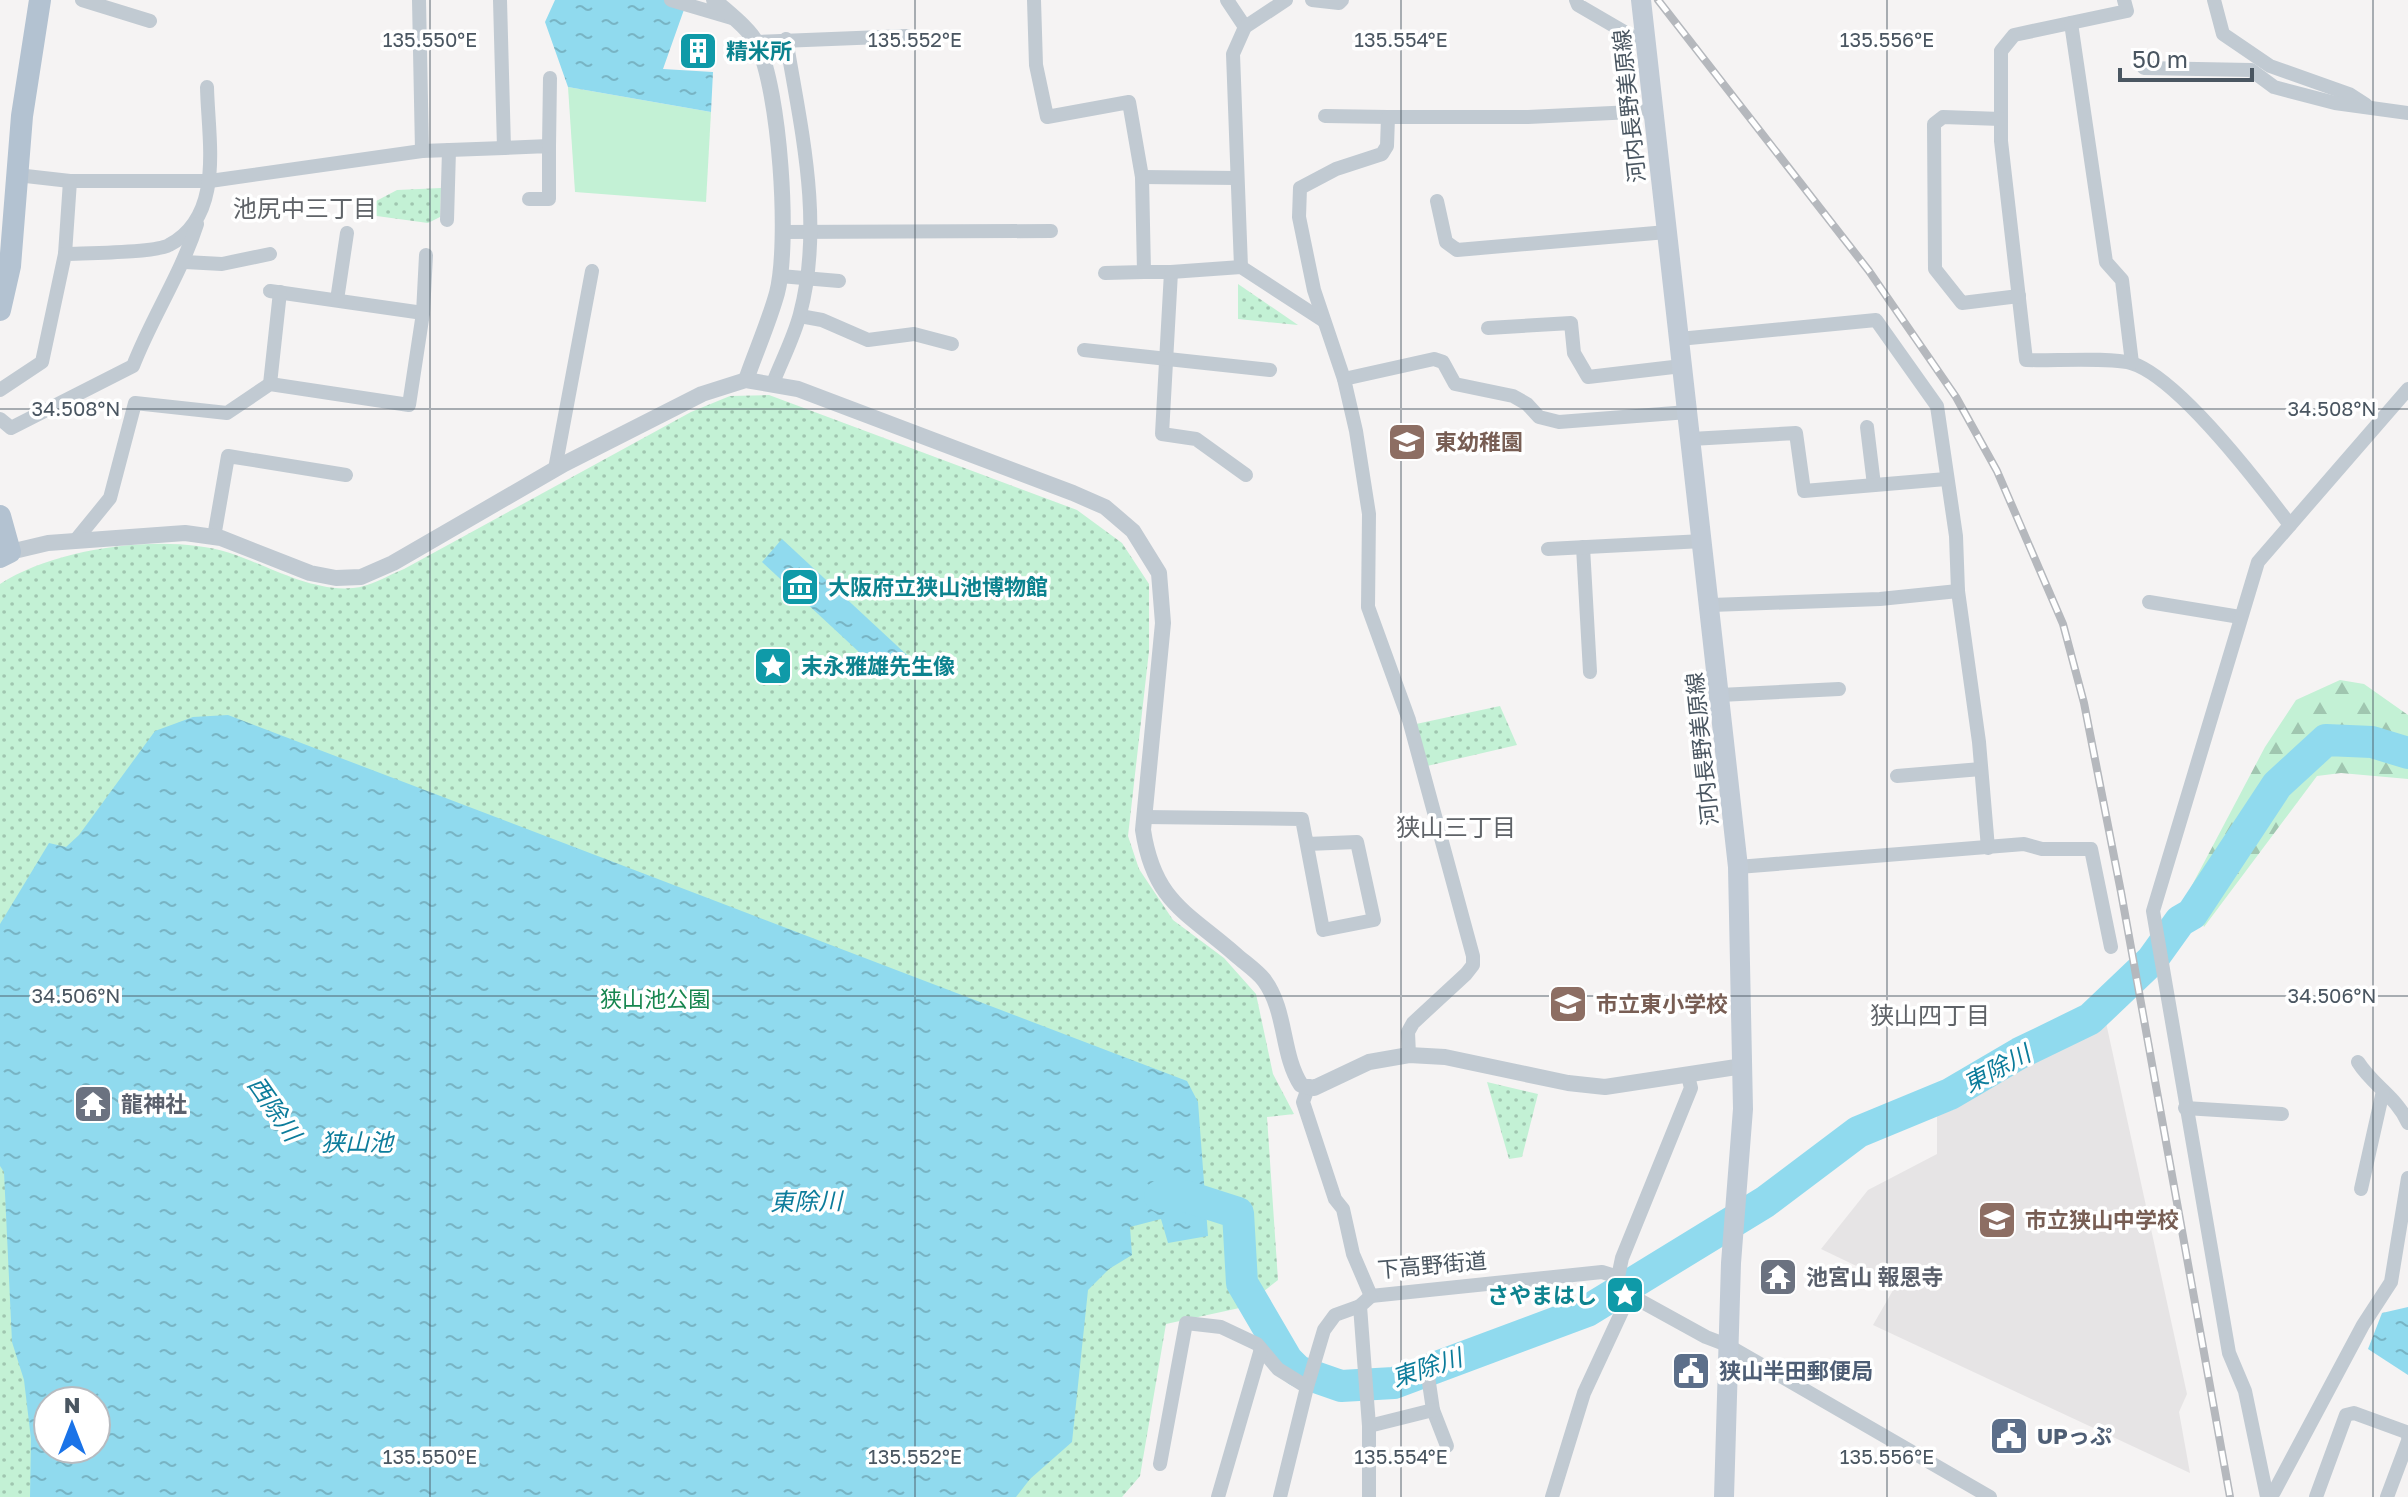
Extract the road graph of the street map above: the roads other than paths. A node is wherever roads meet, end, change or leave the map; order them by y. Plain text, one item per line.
1 (40, 0) edge
2 (82, 0) edge
3 (419, 0) edge
4 (500, 0) edge
5 (671, 0) edge
6 (714, 0) edge
7 (1034, 0) edge
8 (1227, 0) edge
9 (1286, 0) edge
10 (1312, 0) edge
11 (1342, 0) edge
12 (1576, 0) edge
13 (1641, 0) edge
14 (2124, 0) edge
15 (2214, 0) edge
16 (732, 18) junction
17 (150, 21) dead end
18 (2071, 23) junction
19 (1245, 27) junction
20 (907, 36) dead end
21 (1645, 37) junction
22 (786, 39) junction
23 (757, 42) junction
24 (2144, 68) dead end
25 (550, 78) dead end
26 (207, 87) dead end
27 (2371, 108) junction
28 (1654, 111) junction
29 (2408, 113) edge
30 (1325, 116) dead end
31 (1388, 117) junction
32 (2001, 119) junction
33 (549, 146) junction
34 (504, 148) junction
35 (449, 150) junction
36 (422, 151) junction
37 (17, 175) junction
38 (1142, 177) junction
39 (1237, 178) junction
40 (70, 181) junction
41 (210, 181) junction
42 (529, 199) dead end
43 (1437, 201) dead end
44 (447, 220) dead end
45 (197, 223) junction
46 (811, 231) junction
47 (1051, 231) dead end
48 (782, 232) junction
49 (1667, 232) junction
50 (347, 233) dead end
51 (65, 254) junction
52 (270, 254) dead end
53 (426, 255) dead end
54 (185, 262) junction
55 (1241, 267) junction
56 (592, 271) dead end
57 (1144, 272) junction
58 (1171, 272) junction
59 (1105, 273) dead end
60 (780, 276) junction
61 (807, 278) junction
62 (839, 281) dead end
63 (2019, 296) junction
64 (337, 300) junction
65 (0, 310) edge
66 (423, 313) junction
67 (800, 316) junction
68 (1324, 321) junction
69 (1488, 328) dead end
70 (1679, 339) junction
71 (952, 344) dead end
72 (1084, 350) dead end
73 (1167, 357) junction
74 (2132, 363) junction
75 (1682, 366) junction
76 (1270, 370) dead end
77 (1344, 379) junction
78 (746, 380) junction
79 (773, 383) junction
80 (270, 384) junction
81 (2408, 389) edge
82 (0, 390) edge
83 (1688, 412) junction
84 (0, 419) edge
85 (1867, 427) dead end
86 (1691, 439) junction
87 (555, 469) junction
88 (346, 475) dead end
89 (1246, 475) dead end
90 (1946, 479) junction
91 (1874, 485) junction
92 (0, 516) edge
93 (2290, 525) junction
94 (214, 537) junction
95 (75, 541) junction
96 (1703, 541) junction
97 (1583, 547) junction
98 (1548, 549) dead end
99 (5, 554) edge
100 (1958, 591) junction
101 (2149, 602) dead end
102 (1711, 605) junction
103 (2240, 617) junction
104 (1590, 672) dead end
105 (1839, 689) dead end
106 (1720, 695) junction
107 (1981, 769) junction
108 (1897, 776) dead end
109 (1144, 817) junction
110 (1307, 844) junction
111 (1988, 848) junction
112 (1738, 867) junction
113 (2111, 947) dead end
114 (1409, 1055) junction
115 (2358, 1062) dead end
116 (1743, 1066) junction
117 (1688, 1076) junction
118 (1308, 1088) junction
119 (2383, 1091) junction
120 (2185, 1108) junction
121 (2282, 1114) dead end
122 (2408, 1123) edge
123 (2408, 1178) edge
124 (2361, 1189) dead end
125 (1625, 1287) junction
126 (1366, 1301) junction
127 (1727, 1345) junction
128 (1261, 1349) junction
129 (1428, 1376) dead end
130 (1309, 1379) junction
131 (1433, 1410) junction
132 (1369, 1426) junction
133 (2408, 1438) edge
134 (1447, 1446) dead end
135 (1160, 1464) dead end
136 (1218, 1497) edge
137 (1280, 1497) edge
138 (1369, 1497) edge
139 (1552, 1497) edge
140 (1724, 1497) edge
141 (1990, 1497) edge
142 (2267, 1497) edge
143 (2316, 1497) edge
144 (2387, 1497) edge

1 - 37 main road
2 - 17 street
3 - 36 street
4 - 34 street
5 - 16 street
6 - 16 street
7 - 38 street
8 - 19 street
9 - 19 street
10 - 11 street
12 - 21 street
13 - 21 main road, 河内長野美原線
14 - 18 street
15 - 27 street
16 - 23 street
18 - 32 street
18 - 74 street
19 - 39 street
20 - 22 street
21 - 28 main road, 河内長野美原線
22 - 23 street
22 - 46 street
23 - 48 street
24 - 27 street
25 - 33 street
26 - 41 street
27 - 29 street
28 - 31 street
28 - 49 main road, 河内長野美原線
30 - 31 street
31 - 68 street
32 - 63 street
32 - 63 street
33 - 34 street
33 - 42 street
34 - 35 street
35 - 36 street
35 - 44 street
36 - 41 street
37 - 40 street
37 - 65 main road
38 - 39 street
38 - 57 street
39 - 55 street
40 - 41 street
40 - 51 street
41 - 45 street
43 - 49 street
45 - 51 street
45 - 54 street
46 - 47 street
46 - 48 street
46 - 61 street
48 - 60 street
49 - 70 main road, 河内長野美原線
50 - 64 street
51 - 82 street
52 - 54 street
53 - 66 street
54 - 84 street
55 - 58 street
55 - 68 street
56 - 87 street
57 - 58 street
57 - 59 street
58 - 73 street
60 - 61 street
60 - 78 street
61 - 62 street
61 - 67 street
63 - 74 street
64 - 66 street
64 - 80 street
66 - 80 street
67 - 71 street
67 - 79 street
68 - 77 street
69 - 75 street
70 - 75 main road, 河内長野美原線
70 - 90 street
72 - 73 street
73 - 76 street
73 - 89 street
74 - 93 street
75 - 83 main road, 河内長野美原線
77 - 83 street
77 - 114 street
78 - 79 street
78 - 87 street
79 - 109 street
80 - 95 street
81 - 93 street
83 - 86 main road, 河内長野美原線
85 - 91 street
86 - 91 street
86 - 96 main road, 河内長野美原線
87 - 94 street
88 - 94 street
90 - 91 street
90 - 100 street
92 - 99 main road
93 - 103 street
94 - 95 street
95 - 99 street
96 - 97 street
96 - 102 main road, 河内長野美原線
97 - 98 street
97 - 104 street
100 - 102 street
100 - 107 street
101 - 103 street
102 - 106 main road, 河内長野美原線
103 - 120 street
105 - 106 street
106 - 112 main road, 河内長野美原線
107 - 108 street
107 - 111 street
109 - 110 street
109 - 118 street
110 - 110 street
111 - 112 street
111 - 113 street
112 - 116 main road, 河内長野美原線
114 - 117 street
114 - 118 street
115 - 119 street
116 - 117 street
116 - 127 main road, 河内長野美原線
117 - 125 street
118 - 126 street, 下高野街道
119 - 122 street
119 - 124 street
120 - 121 street
120 - 142 street
123 - 142 street
125 - 126 street, 下高野街道
125 - 127 street
125 - 139 street
126 - 130 street
126 - 132 street
127 - 140 main road, 河内長野美原線
127 - 141 street
128 - 130 street
128 - 135 street
128 - 136 street
129 - 131 street
130 - 137 street
131 - 132 street
131 - 134 street
132 - 138 street
133 - 143 street
133 - 144 street

